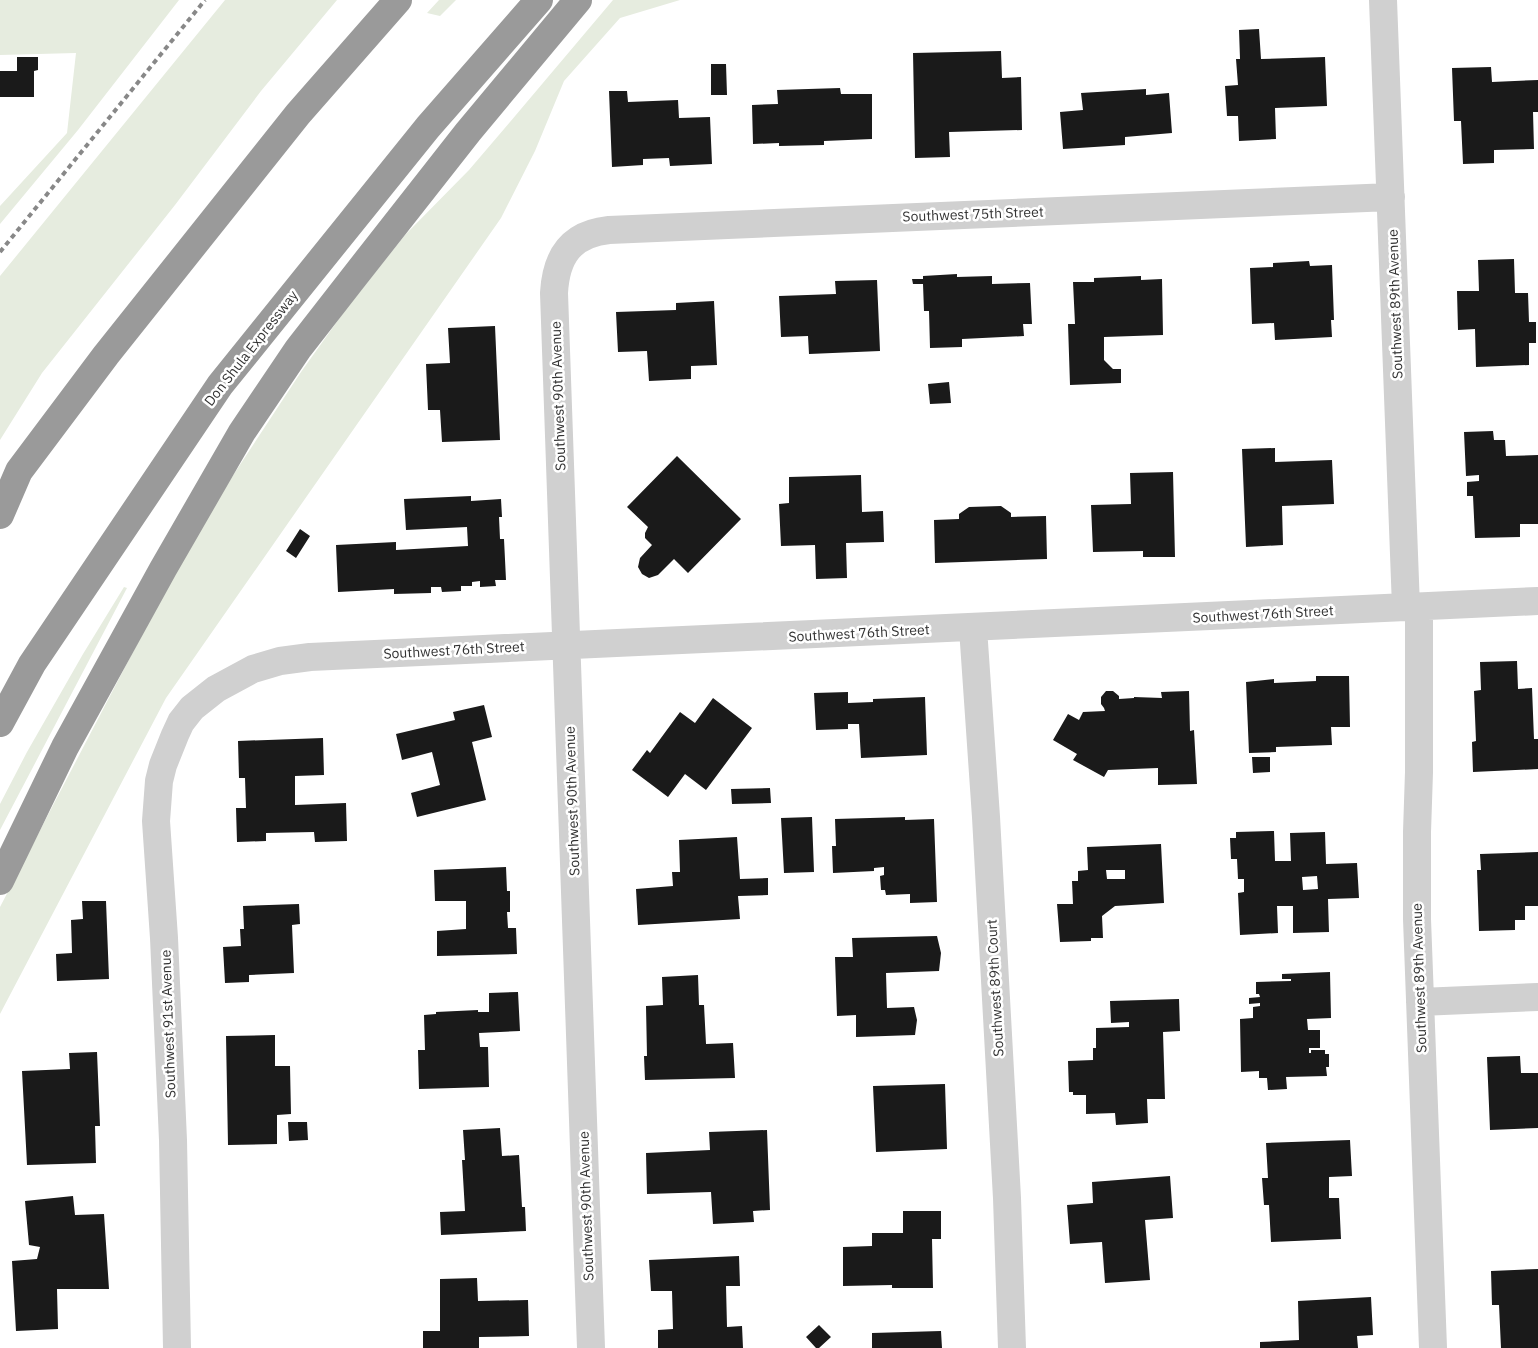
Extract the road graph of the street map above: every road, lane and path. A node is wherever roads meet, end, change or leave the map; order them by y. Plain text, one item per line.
1 (398, 0) edge
2 (539, 0) edge
3 (578, 0) edge
4 (1383, 0) edge
5 (1391, 197) junction
6 (563, 255) joint
7 (19, 472) junction
8 (0, 500) edge
9 (0, 515) edge
10 (1538, 601) edge
11 (1413, 607) junction
12 (973, 628) junction
13 (567, 645) junction
14 (192, 708) joint
15 (0, 723) edge
16 (0, 881) edge
17 (1538, 997) edge
18 (1420, 1002) junction
19 (177, 1348) edge
20 (591, 1348) edge
21 (1012, 1348) edge
22 (1433, 1348) edge

1 - 7 highway
2 - 15 highway, Don Shula Expressway
3 - 16 highway
4 - 5 street, Southwest 89th Avenue
5 - 6 street, Southwest 75th Street
5 - 11 street, Southwest 89th Avenue
6 - 13 street, Southwest 90th Avenue
7 - 8 highway
7 - 9 highway
10 - 11 street, Southwest 76th Street
11 - 12 street, Southwest 76th Street
11 - 18 street, Southwest 89th Avenue
12 - 13 street, Southwest 76th Street
12 - 21 street, Southwest 89th Court
13 - 14 street, Southwest 76th Street
13 - 20 street, Southwest 90th Avenue
14 - 19 street, Southwest 91st Avenue
17 - 18 street
18 - 22 street, Southwest 89th Avenue

